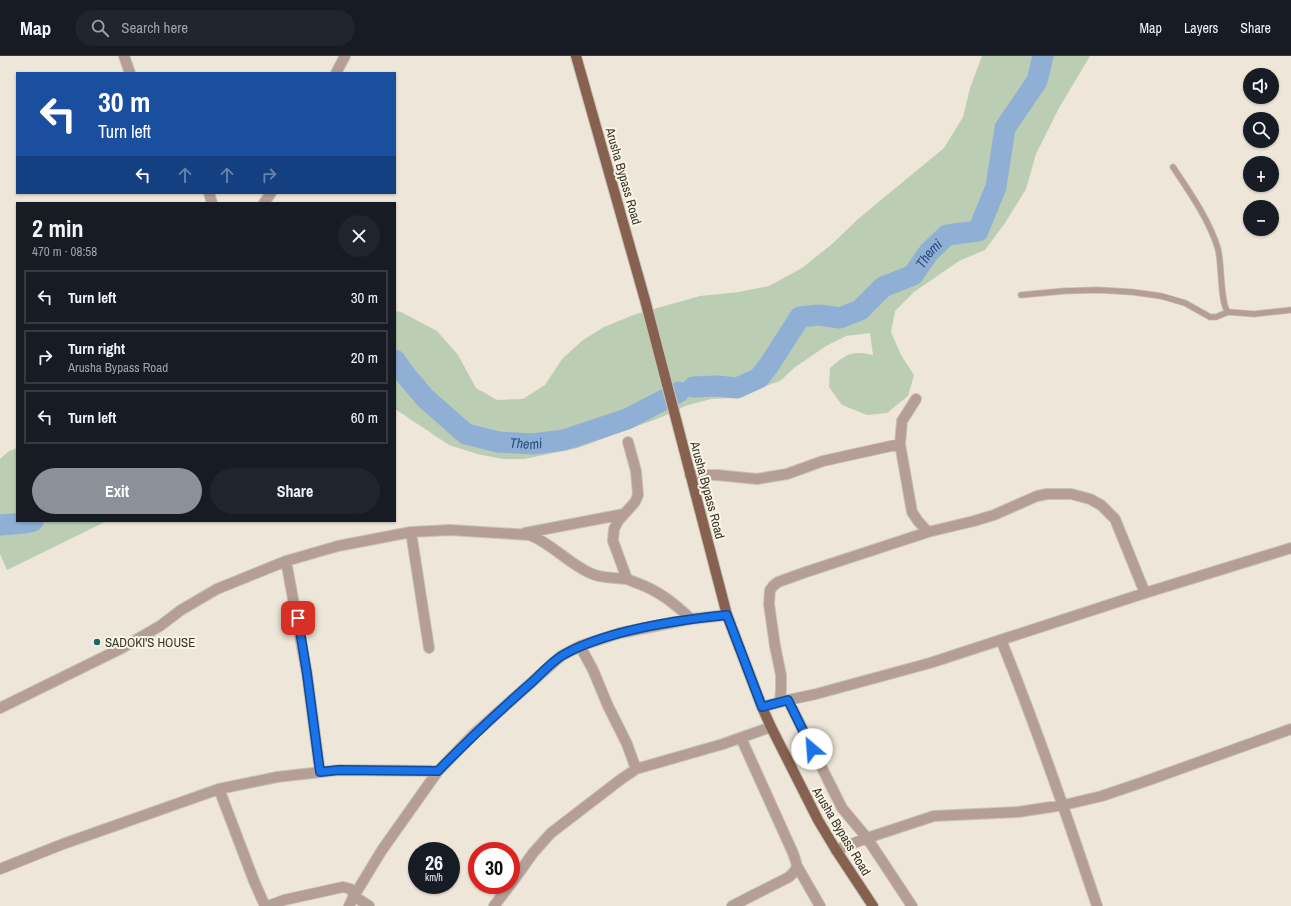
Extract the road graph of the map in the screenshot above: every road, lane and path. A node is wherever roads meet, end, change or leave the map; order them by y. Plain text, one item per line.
1 (124, 56) edge
2 (345, 56) edge
3 (576, 56) edge
4 (130, 72) edge
5 (337, 72) edge
6 (1173, 168) dead end
7 (1021, 295) dead end
8 (1291, 310) edge
9 (1228, 312) junction
10 (916, 399) dead end
11 (628, 442) dead end
12 (900, 444) junction
13 (690, 474) junction
14 (624, 514) junction
15 (411, 532) junction
16 (928, 532) junction
17 (517, 534) junction
18 (1291, 548) edge
19 (286, 561) junction
20 (627, 579) junction
21 (1145, 593) junction
22 (727, 615) junction
23 (691, 618) junction
24 (1001, 640) junction
25 (580, 646) junction
26 (429, 648) dead end
27 (784, 701) junction
28 (762, 707) junction
29 (0, 708) edge
30 (771, 727) junction
31 (1291, 729) edge
32 (741, 738) junction
33 (636, 769) junction
34 (438, 771) junction
35 (320, 772) junction
36 (220, 789) junction
37 (1064, 805) junction
38 (866, 838) junction
39 (836, 850) junction
40 (797, 866) junction
41 (0, 869) edge
42 (520, 871) edge
43 (503, 894) edge
44 (354, 896) junction
45 (265, 906) edge
46 (268, 906) edge
47 (349, 906) edge
48 (369, 906) edge
49 (494, 906) edge
50 (732, 906) edge
51 (820, 906) edge
52 (873, 906) edge
53 (912, 906) edge
54 (1097, 906) edge

1 - 4 street
2 - 5 street
3 - 13 main road, Arusha Bypass Road
6 - 9 lane
7 - 9 lane
8 - 9 lane
10 - 12 street
11 - 14 street
12 - 13 street
12 - 16 street
13 - 22 main road, Arusha Bypass Road
14 - 17 street
14 - 20 street
15 - 17 street
15 - 19 street
15 - 26 street
16 - 21 street
16 - 27 street
17 - 20 street
18 - 21 street
19 - 29 street
19 - 35 street
20 - 23 street
21 - 24 street
22 - 23 street
22 - 28 main road, Arusha Bypass Road
23 - 25 street
24 - 27 street
24 - 37 street
25 - 33 street
25 - 34 street
27 - 28 street
27 - 38 street
28 - 30 main road, Arusha Bypass Road
30 - 32 street
30 - 39 main road, Arusha Bypass Road
31 - 37 street
32 - 33 street
32 - 40 street
33 - 42 street
34 - 35 street
34 - 44 street
35 - 36 street
36 - 41 street
36 - 45 street
37 - 38 street
37 - 54 street
38 - 39 street
38 - 53 street
39 - 52 main road, Arusha Bypass Road
40 - 50 street
40 - 51 street
43 - 49 street
44 - 46 street
44 - 47 street
44 - 48 street

